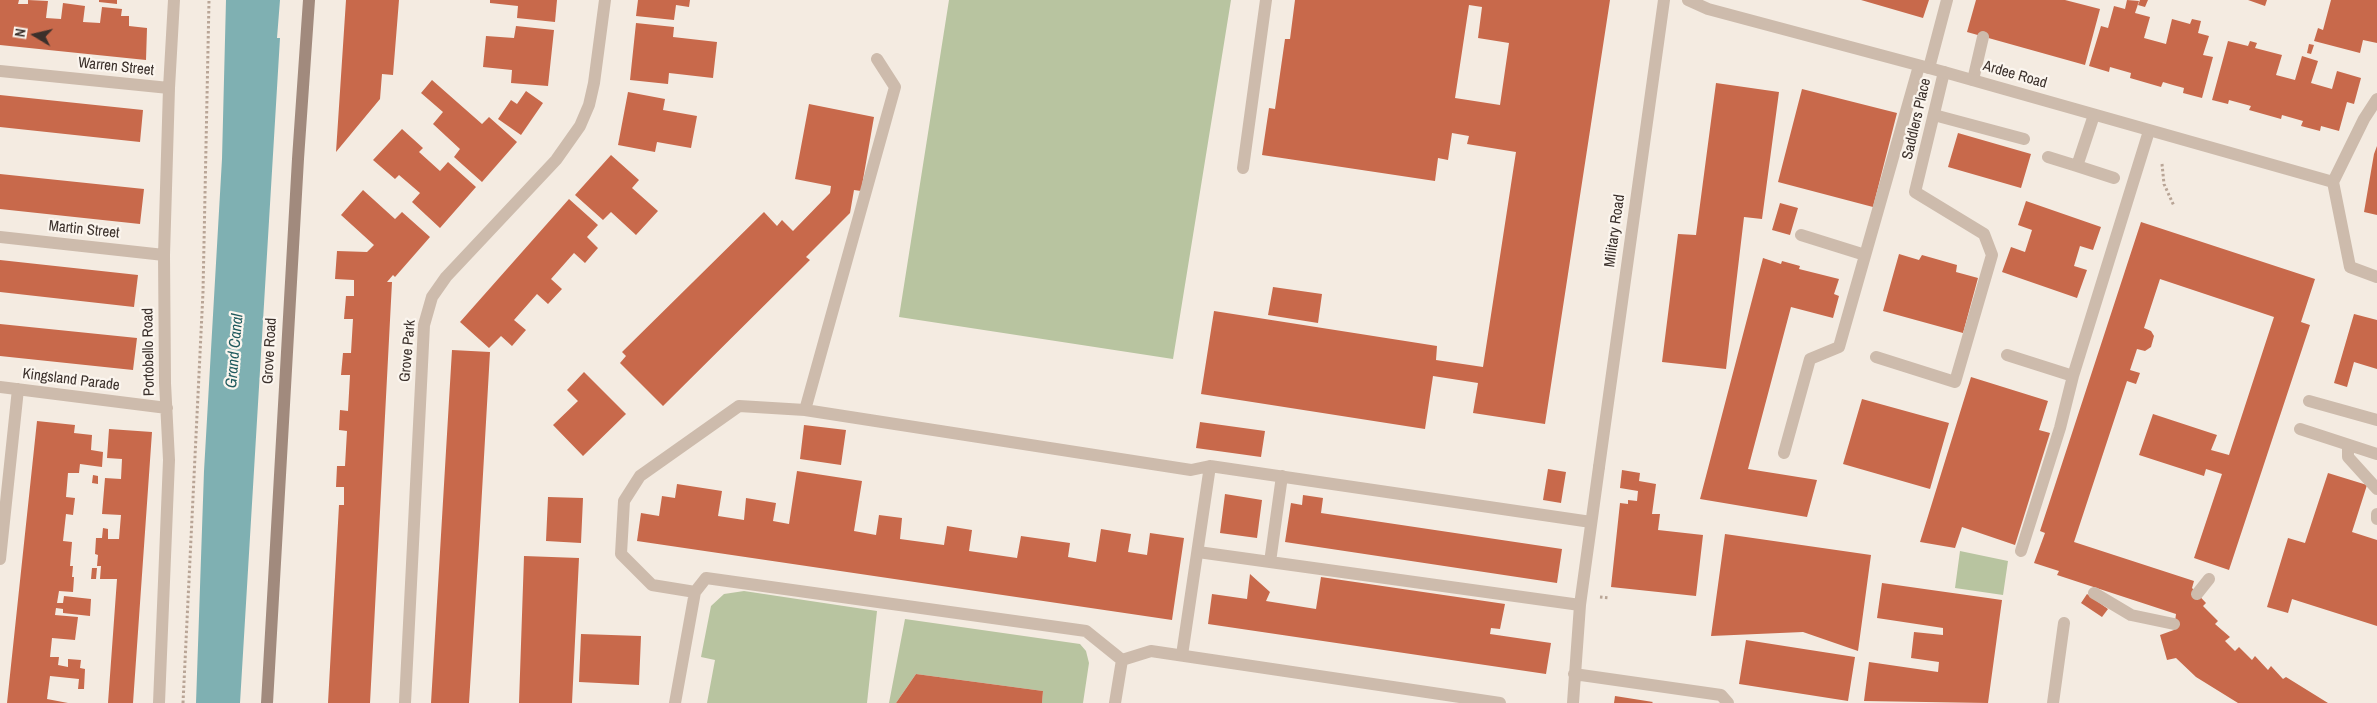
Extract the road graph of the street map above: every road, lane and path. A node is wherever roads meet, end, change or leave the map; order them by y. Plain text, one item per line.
1 (174, 0) edge
2 (209, 0) edge
3 (309, 0) edge
4 (605, 0) edge
5 (1266, 0) edge
6 (1664, 0) edge
7 (1688, 0) edge
8 (1947, 0) edge
9 (1983, 37) dead end
10 (877, 59) dead end
11 (1924, 67) junction
12 (0, 71) edge
13 (1944, 72) junction
14 (1973, 80) junction
15 (169, 88) junction
16 (2377, 99) edge
17 (1934, 115) junction
18 (2094, 115) junction
19 (2150, 131) junction
20 (2170, 137) junction
21 (2024, 139) dead end
22 (2048, 157) dead end
23 (2077, 166) junction
24 (1243, 168) dead end
25 (2114, 178) dead end
26 (2333, 182) junction
27 (2174, 206) dead end
28 (1801, 235) dead end
29 (0, 237) edge
30 (164, 255) junction
31 (1864, 255) junction
32 (2377, 277) edge
33 (2007, 355) dead end
34 (1876, 357) dead end
35 (2073, 376) junction
36 (0, 388) edge
37 (18, 390) junction
38 (2309, 401) dead end
39 (167, 408) junction
40 (805, 410) junction
41 (2377, 420) edge
42 (2300, 430) dead end
43 (2348, 445) junction
44 (1784, 453) dead end
45 (2377, 454) edge
46 (1210, 466) junction
47 (1282, 476) junction
48 (2377, 489) edge
49 (2377, 514) edge
50 (2377, 519) edge
51 (1591, 522) junction
52 (2021, 551) dead end
53 (1198, 552) junction
54 (0, 559) edge
55 (1270, 562) junction
56 (2209, 579) dead end
57 (695, 592) junction
58 (2094, 593) dead end
59 (2197, 594) dead end
60 (1580, 605) junction
61 (2064, 623) dead end
62 (2174, 624) dead end
63 (1182, 655) junction
64 (1122, 660) junction
65 (1574, 674) junction
66 (158, 703) edge
67 (183, 703) edge
68 (267, 703) edge
69 (405, 703) edge
70 (676, 703) edge
71 (1115, 703) edge
72 (1500, 703) edge
73 (1573, 703) edge
74 (1728, 703) edge
75 (2053, 703) edge

1 - 15 street, Portobello Road
2 - 67 path
3 - 68 main road, Grove Road
4 - 69 street, Grove Park
5 - 24 street
6 - 51 street, Military Road
7 - 11 street, Ardee Road
8 - 11 street
9 - 14 street
10 - 40 street
11 - 13 street, Ardee Road
11 - 31 street
12 - 15 street, Warren Street
13 - 14 street, Ardee Road
13 - 17 street, Saddlers Place
14 - 18 street, Ardee Road
15 - 30 street, Portobello Road
16 - 26 street
17 - 21 street
17 - 34 street, Saddlers Place
18 - 19 street, Ardee Road
18 - 23 street
19 - 20 street, Ardee Road
19 - 35 street
20 - 26 street, Ardee Road
20 - 27 path
22 - 23 street
23 - 25 street
26 - 32 street
28 - 31 street
29 - 30 street, Martin Street
30 - 39 street, Portobello Road
31 - 44 street
33 - 35 street
35 - 52 street
36 - 37 street, Kingsland Parade
37 - 39 street, Kingsland Parade
37 - 54 street
38 - 41 street
39 - 66 street, Portobello Road
40 - 46 street
40 - 57 street
42 - 43 street
43 - 45 street
43 - 48 street
46 - 47 street
46 - 53 street
47 - 51 street
47 - 55 street
49 - 50 street
51 - 60 street, Military Road
53 - 55 street
53 - 63 street
55 - 60 street
56 - 59 street
57 - 64 street
57 - 70 street
58 - 62 street
60 - 65 street, Military Road
61 - 75 street
63 - 64 street
63 - 72 street
64 - 71 street
65 - 73 street, Military Road
65 - 74 street

